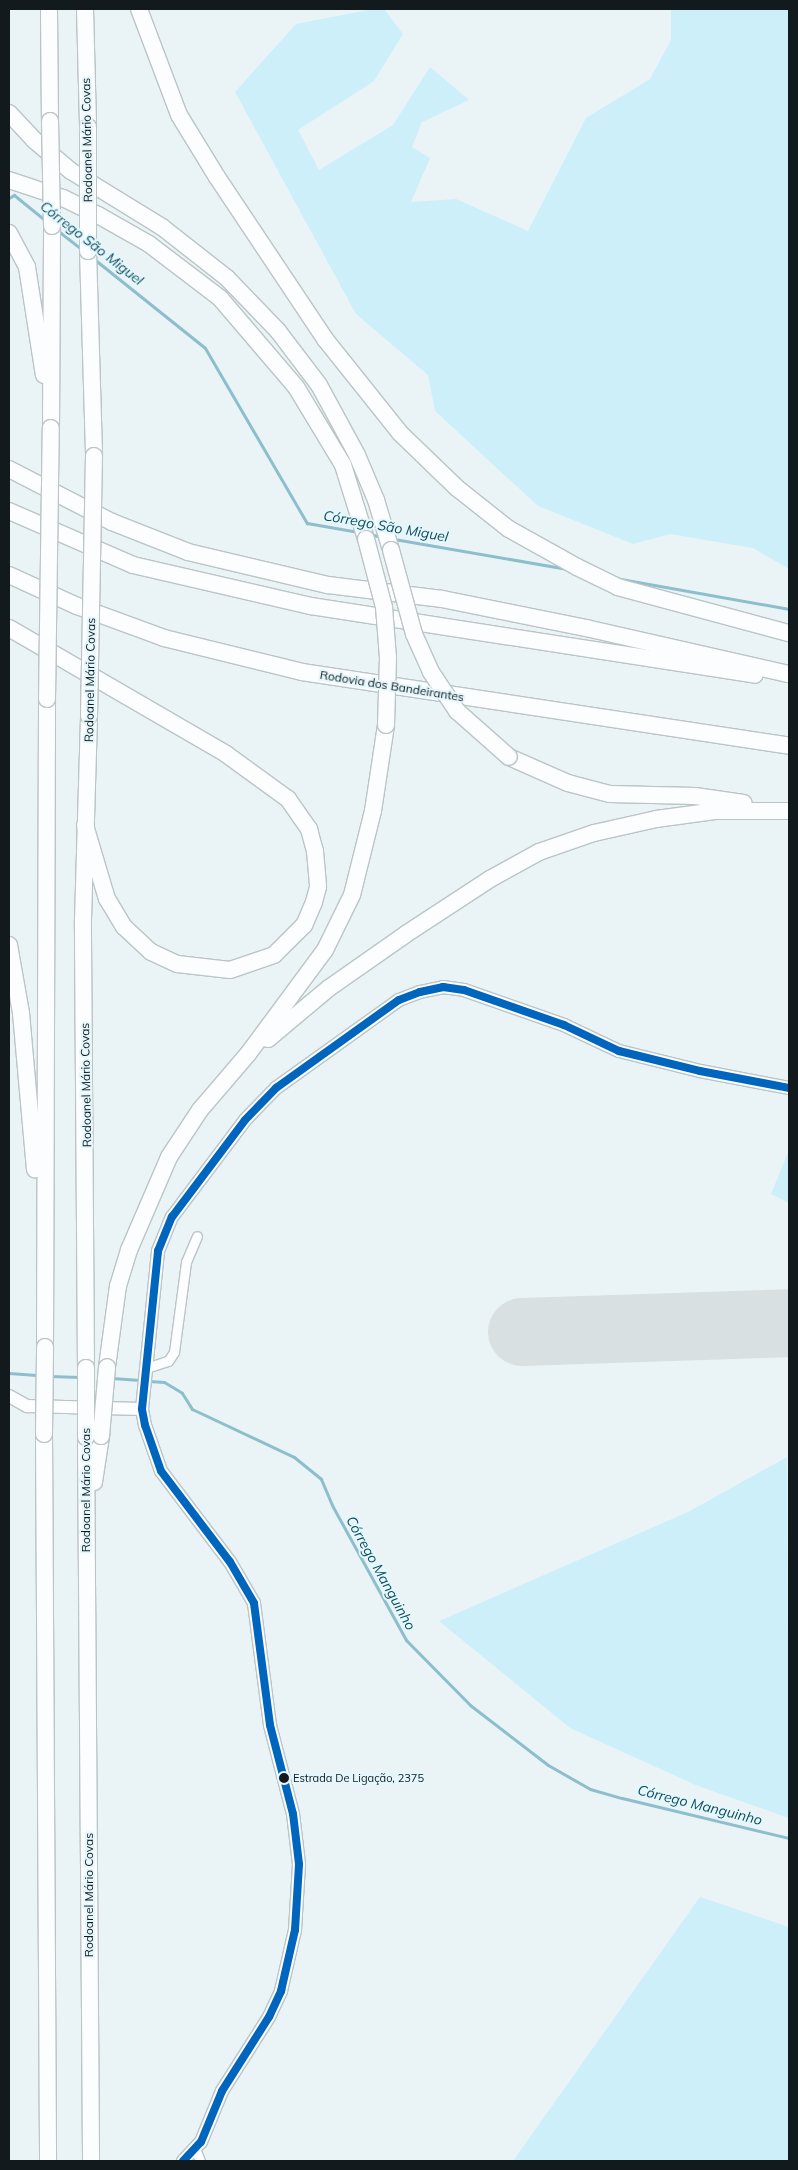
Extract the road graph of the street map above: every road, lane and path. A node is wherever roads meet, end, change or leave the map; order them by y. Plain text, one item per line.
1 (49, 9) edge
2 (85, 9) edge
3 (139, 9) edge
4 (9, 113) edge
5 (9, 180) edge
6 (9, 233) edge
7 (51, 411) junction
8 (9, 469) edge
9 (9, 511) edge
10 (9, 575) edge
11 (9, 628) edge
12 (789, 633) edge
13 (789, 674) edge
14 (789, 681) edge
15 (789, 746) edge
16 (767, 810) junction
17 (789, 811) edge
18 (85, 825) junction
19 (9, 945) edge
20 (248, 1054) junction
21 (789, 1088) edge
22 (197, 1236) dead end
23 (45, 1341) junction
24 (146, 1368) junction
25 (9, 1396) edge
26 (142, 1409) junction
27 (94, 1437) junction
28 (198, 2156) edge
29 (48, 2161) edge
30 (91, 2161) edge
31 (183, 2161) edge

1 - 7 highway, bridge
2 - 18 highway, Rodoanel Mário Covas, bridge
3 - 12 highway
4 - 16 highway, bridge
5 - 20 highway, bridge
6 - 7 highway
7 - 23 highway, bridge
8 - 13 highway
9 - 14 highway
10 - 15 highway, Rodovia dos Bandeirantes
11 - 18 highway
16 - 17 highway
16 - 20 highway
18 - 27 highway, Rodoanel Mário Covas, bridge
19 - 23 highway
20 - 27 highway, bridge
21 - 24 main road
22 - 24 street
23 - 29 highway, bridge
24 - 26 main road
25 - 26 main road
26 - 28 main road
27 - 30 highway, Rodoanel Mário Covas
28 - 31 main road

